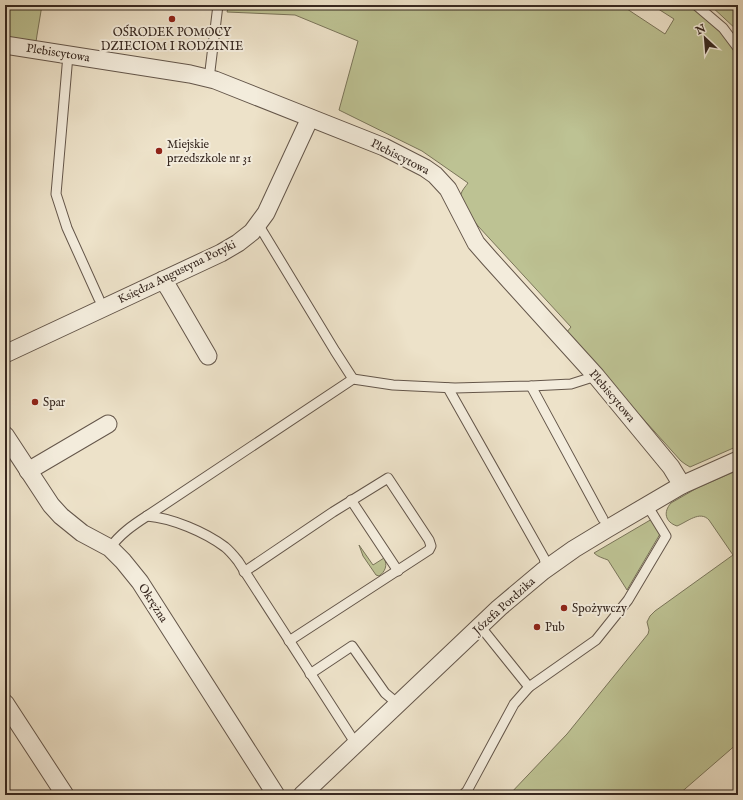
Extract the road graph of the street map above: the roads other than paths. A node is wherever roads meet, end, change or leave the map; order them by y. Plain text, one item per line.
1 (218, 5) edge
2 (696, 5) edge
3 (5, 45) edge
4 (738, 48) edge
5 (68, 55) junction
6 (209, 79) junction
7 (310, 118) junction
8 (258, 224) junction
9 (163, 280) junction
10 (99, 298) dead end
11 (5, 354) edge
12 (208, 356) dead end
13 (596, 376) junction
14 (352, 379) junction
15 (531, 386) junction
16 (448, 388) junction
17 (108, 424) dead end
18 (5, 435) edge
19 (738, 460) edge
20 (28, 471) junction
21 (682, 485) junction
22 (351, 500) junction
23 (647, 505) junction
24 (147, 516) junction
25 (603, 519) dead end
26 (110, 548) junction
27 (547, 569) junction
28 (398, 570) junction
29 (244, 572) junction
30 (480, 626) junction
31 (289, 641) junction
32 (310, 674) junction
33 (529, 687) junction
34 (5, 703) edge
35 (398, 704) junction
36 (356, 744) junction
37 (65, 795) edge
38 (276, 795) edge
39 (302, 795) edge
40 (463, 795) edge

1 - 6 lane
2 - 4 lane
3 - 5 street, Plebiscytowa
5 - 6 street, Plebiscytowa
5 - 10 lane
6 - 7 street, Plebiscytowa
7 - 8 street, Księdza Augustyna Potyki
7 - 13 street, Plebiscytowa
8 - 9 street, Księdza Augustyna Potyki
8 - 14 lane
9 - 11 street, Księdza Augustyna Potyki
9 - 12 street
13 - 15 lane
13 - 21 street, Plebiscytowa
14 - 16 lane
14 - 24 lane
15 - 16 lane
15 - 25 lane
16 - 27 lane
17 - 20 street
18 - 20 street, Okrężna
19 - 21 street, Józefa Pordzika
20 - 26 street, Okrężna
21 - 23 street, Józefa Pordzika
22 - 28 lane
22 - 28 lane
22 - 29 lane
23 - 27 street, Józefa Pordzika
23 - 33 lane
24 - 26 lane
24 - 29 lane
26 - 38 street, Okrężna
27 - 30 street, Józefa Pordzika
28 - 31 lane
29 - 31 lane
30 - 33 lane
30 - 35 street, Józefa Pordzika
31 - 32 lane
32 - 35 lane
32 - 36 lane
33 - 40 lane
34 - 37 street
35 - 36 street, Józefa Pordzika
36 - 39 street, Józefa Pordzika

